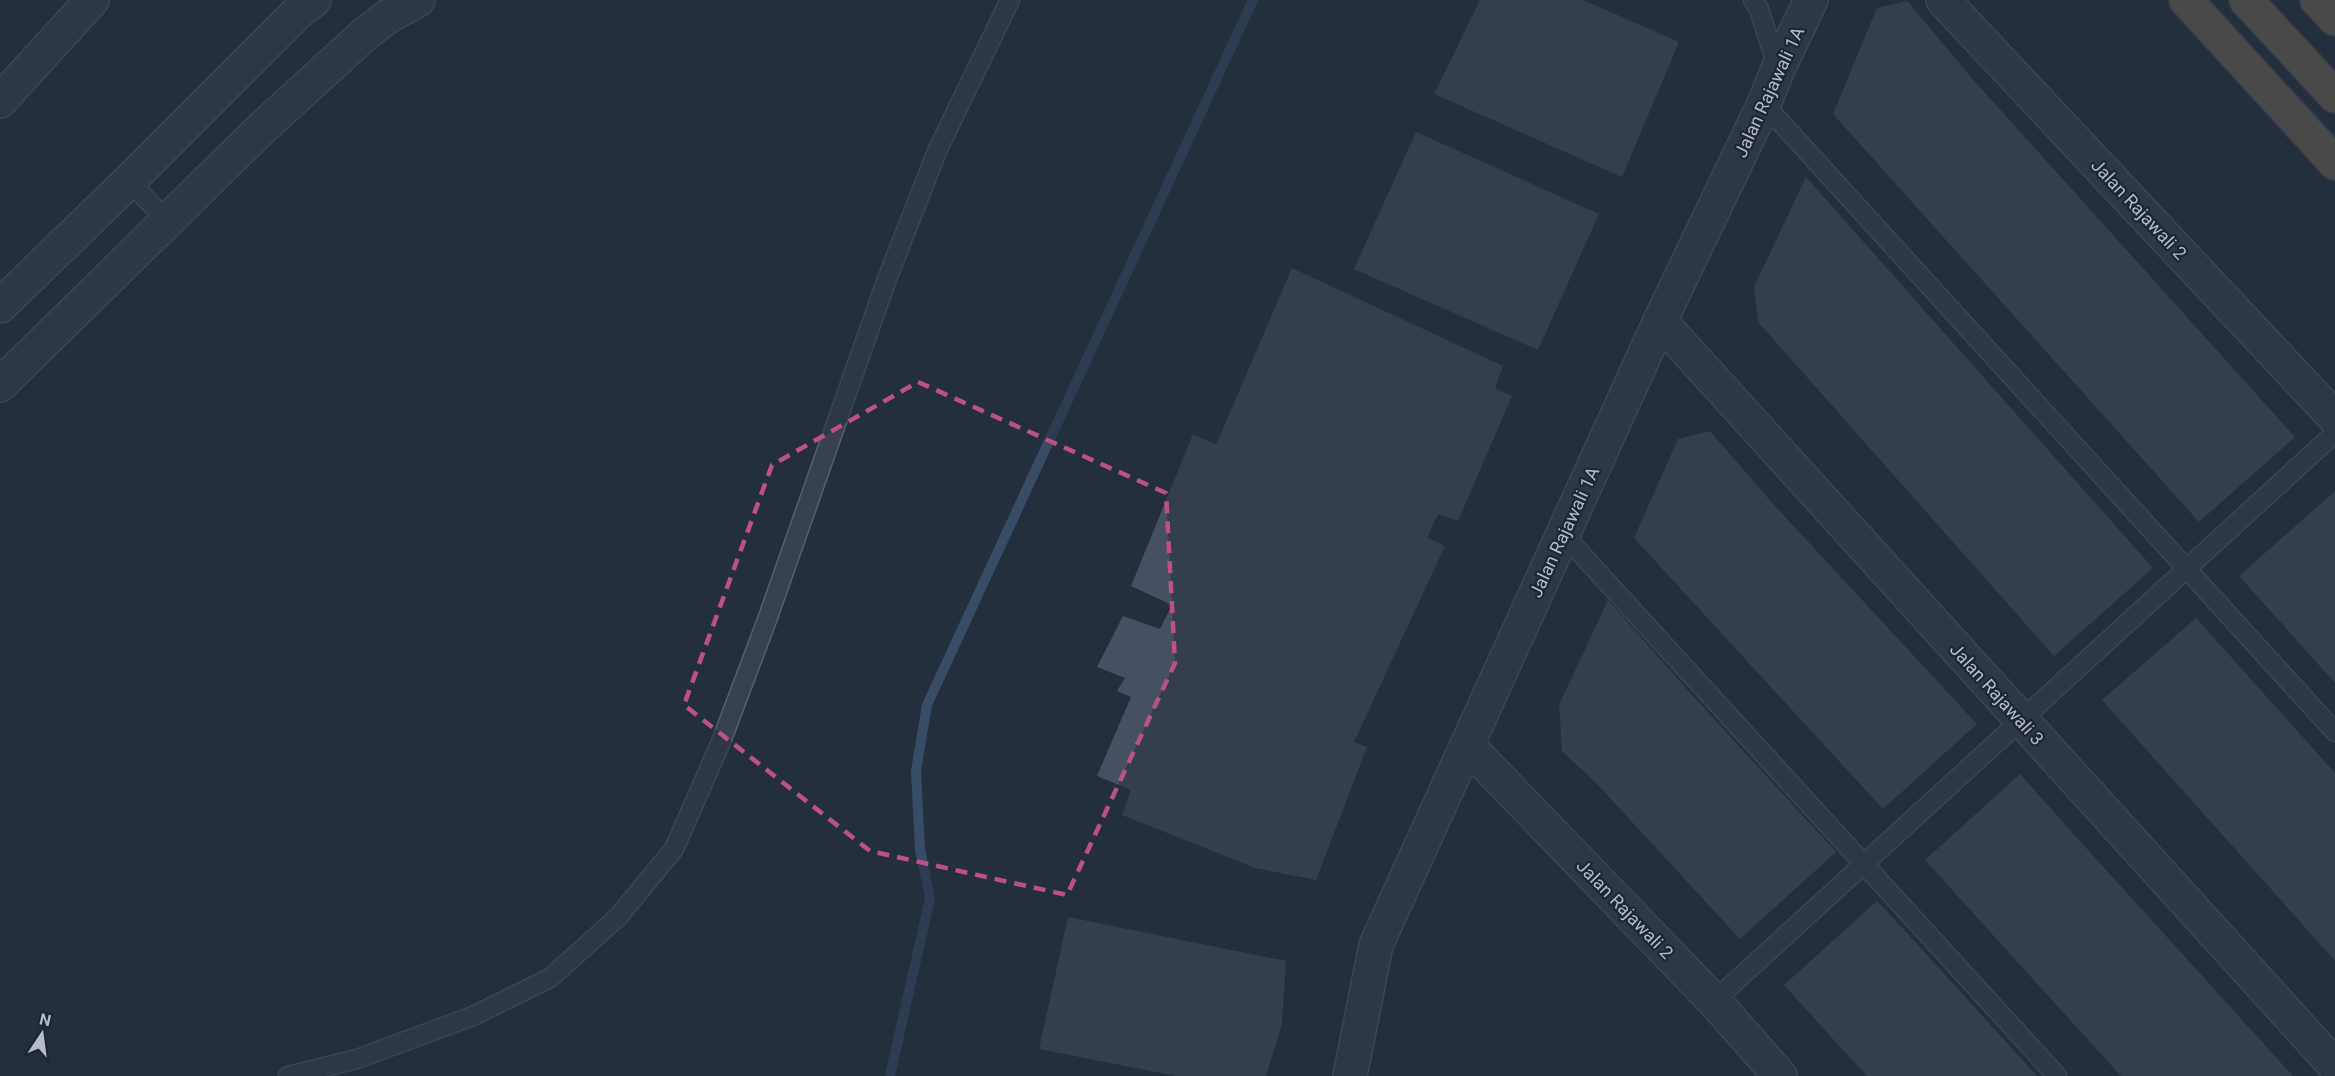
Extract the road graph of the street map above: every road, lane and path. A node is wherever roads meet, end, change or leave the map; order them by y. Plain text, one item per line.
1 (92, 0) edge
2 (314, 0) edge
3 (418, 0) edge
4 (1010, 0) edge
5 (1753, 0) edge
6 (1811, 0) edge
7 (1943, 0) edge
8 (2186, 0) edge
9 (2247, 0) edge
10 (2317, 0) edge
11 (2335, 19) edge
12 (1778, 69) junction
13 (2335, 96) edge
14 (0, 101) edge
15 (1764, 104) junction
16 (2335, 163) edge
17 (129, 181) junction
18 (168, 222) junction
19 (0, 306) edge
20 (1660, 321) junction
21 (0, 385) edge
22 (2335, 418) edge
23 (2335, 433) edge
24 (1563, 534) junction
25 (2187, 569) junction
26 (2020, 721) junction
27 (2335, 732) edge
28 (1467, 745) junction
29 (1864, 864) junction
30 (1714, 1001) junction
31 (2335, 1066) edge
32 (288, 1076) edge
33 (1350, 1076) edge
34 (1780, 1076) edge
35 (2057, 1076) edge

1 - 14 street
2 - 17 street
3 - 18 street
4 - 32 lane
5 - 12 lane
6 - 12 street, Jalan Rajawali 1A
7 - 22 street, Jalan Rajawali 2
8 - 16 highway
9 - 13 highway
10 - 11 highway
12 - 15 street, Jalan Rajawali 1A
15 - 20 street, Jalan Rajawali 1A
15 - 25 lane
17 - 18 lane
17 - 19 street
18 - 21 street
20 - 24 street, Jalan Rajawali 1A
20 - 26 street, Jalan Rajawali 3
23 - 25 lane
24 - 28 street, Jalan Rajawali 1A
24 - 29 lane
25 - 26 lane
25 - 27 lane
26 - 29 lane
26 - 31 street, Jalan Rajawali 3
28 - 30 street, Jalan Rajawali 2
28 - 33 street, Jalan Rajawali 1A
29 - 30 lane
29 - 35 lane
30 - 34 street, Jalan Rajawali 2

